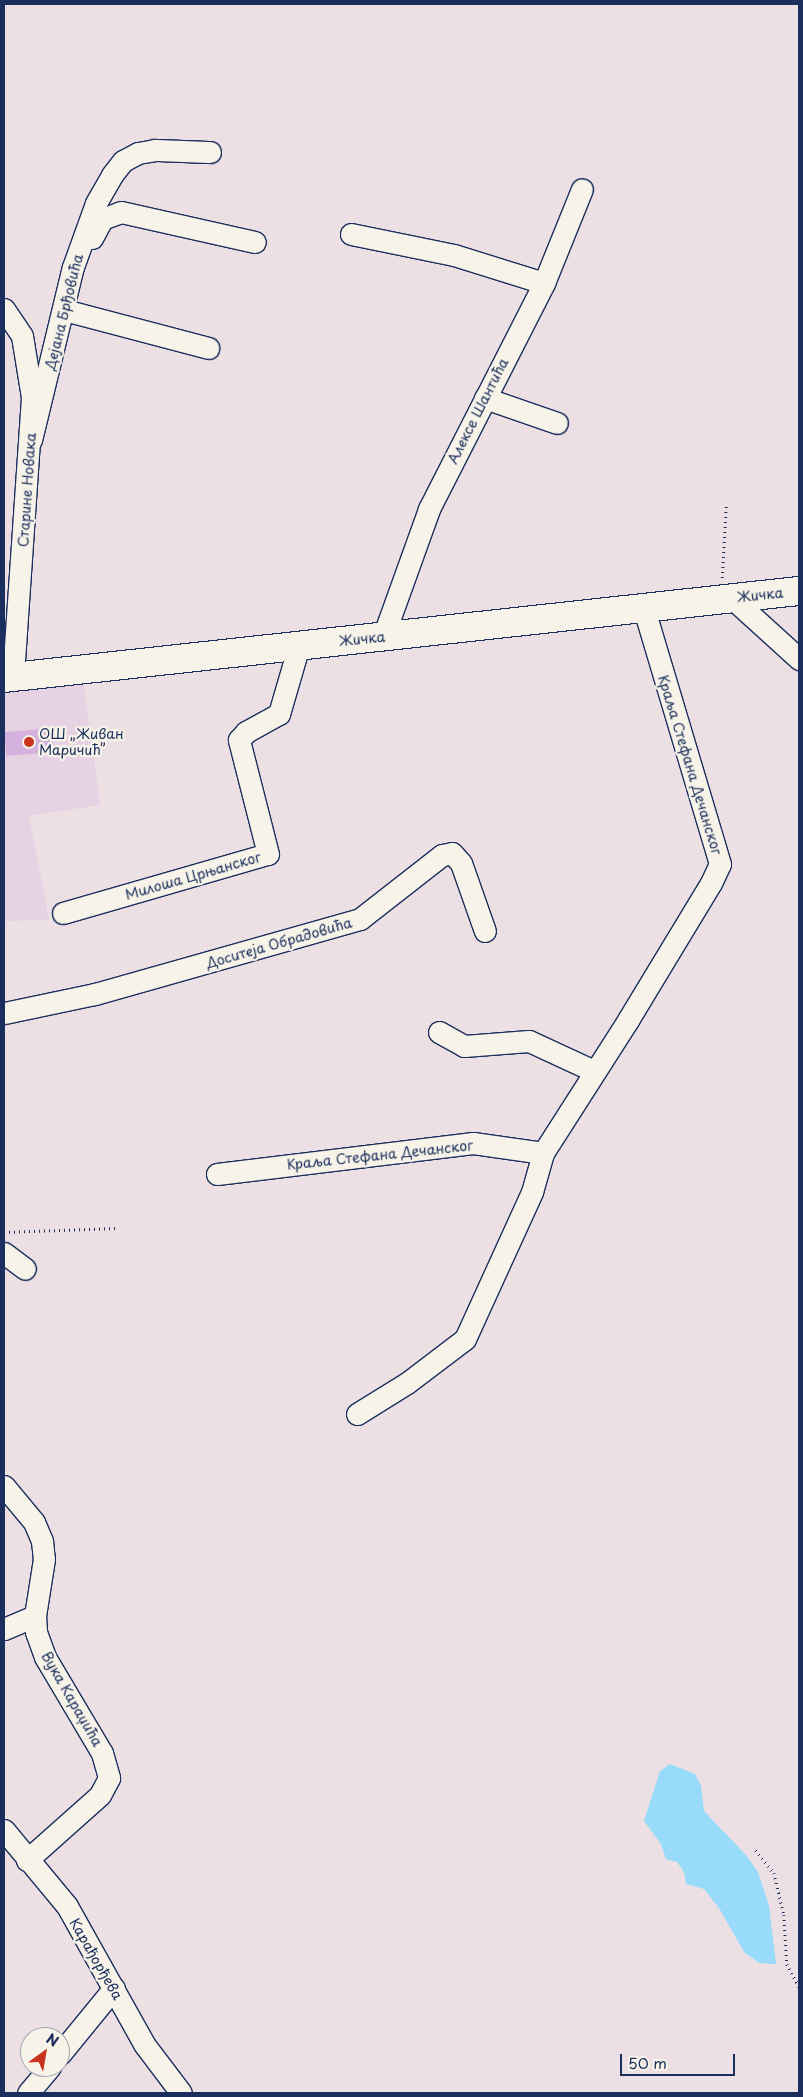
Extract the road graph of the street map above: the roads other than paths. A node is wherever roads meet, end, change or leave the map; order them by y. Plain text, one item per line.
1 (210, 152) dead end
2 (582, 189) dead end
3 (351, 234) dead end
4 (255, 242) dead end
5 (544, 283) junction
6 (4, 309) edge
7 (72, 312) junction
8 (208, 348) dead end
9 (52, 363) junction
10 (485, 398) junction
11 (557, 423) dead end
12 (31, 440) junction
13 (799, 591) edge
14 (726, 599) junction
15 (643, 606) junction
16 (383, 637) junction
17 (299, 645) junction
18 (799, 660) edge
19 (8, 678) edge
20 (63, 913) dead end
21 (485, 931) dead end
22 (4, 1014) edge
23 (439, 1032) dead end
24 (594, 1071) junction
25 (543, 1152) junction
26 (217, 1174) dead end
27 (4, 1254) edge
28 (26, 1269) dead end
29 (357, 1414) dead end
30 (4, 1486) edge
31 (35, 1616) junction
32 (4, 1629) edge
33 (4, 1830) edge
34 (27, 1860) junction
35 (114, 1988) junction
36 (70, 2042) edge
37 (42, 2077) edge
38 (28, 2093) edge
39 (180, 2093) edge

1 - 9 street, Дејана Брђовића
2 - 5 street, Алексе Шантића
3 - 5 street
4 - 7 street
5 - 10 street, Алексе Шантића
6 - 12 street, Старине Новака
7 - 8 street
7 - 9 street
9 - 12 street, Дејана Брђовића
10 - 11 street
10 - 16 street, Алексе Шантића
12 - 19 street, Старине Новака
13 - 14 main road, Жичка
14 - 15 main road, Жичка
14 - 18 street
15 - 16 main road, Жичка
15 - 24 street, Краља Стефана Дечанског
16 - 17 main road, Жичка
17 - 19 main road, Жичка
17 - 20 street, Милоша Црњанског
21 - 22 street, Доситеја Обрадовића
23 - 24 street
24 - 25 street, Краља Стефана Дечанског
25 - 26 street, Краља Стефана Дечанског
25 - 29 street, Краља Стефана Дечанског
27 - 28 street
30 - 31 street, Вука Караџића
31 - 32 street
31 - 34 street, Вука Караџића
33 - 34 street, Карађорђева
34 - 35 street, Карађорђева
35 - 36 street
35 - 39 street, Карађорђева
37 - 38 street

